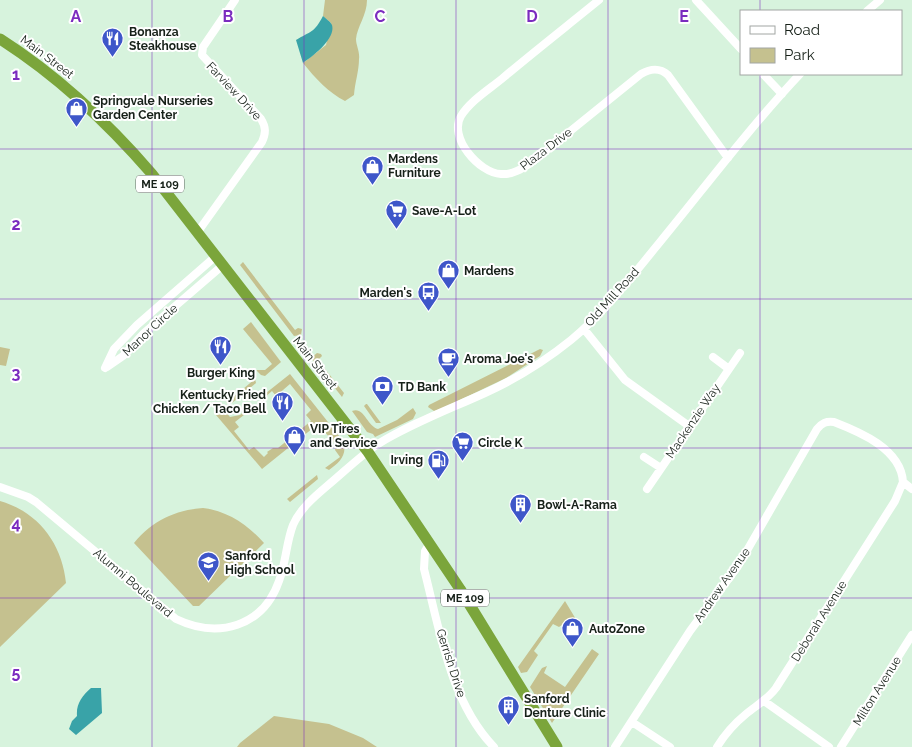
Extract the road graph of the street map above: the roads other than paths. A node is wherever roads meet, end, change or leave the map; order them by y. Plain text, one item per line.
1 (235, 0) edge
2 (599, 0) edge
3 (696, 0) edge
4 (880, 0) edge
5 (868, 10) edge
6 (0, 40) edge
7 (740, 48) edge
8 (765, 75) edge
9 (799, 75) edge
10 (782, 94) junction
11 (728, 158) junction
12 (198, 233) junction
13 (216, 256) junction
14 (223, 265) junction
15 (584, 328) junction
16 (740, 353) dead end
17 (713, 357) dead end
18 (729, 369) junction
19 (690, 426) junction
20 (368, 452) junction
21 (644, 457) dead end
22 (661, 468) junction
23 (903, 482) junction
24 (0, 487) edge
25 (647, 489) dead end
26 (912, 489) edge
27 (430, 543) junction
28 (912, 635) edge
29 (764, 701) junction
30 (632, 722) junction
31 (493, 746) edge
32 (557, 747) edge
33 (615, 747) edge
34 (670, 747) edge
35 (717, 747) edge
36 (829, 747) edge
37 (841, 747) edge

1 - 12 street, Farview Drive
2 - 11 street, Plaza Drive
3 - 7 street
4 - 5 street
6 - 12 highway, Main Street / ME 109
8 - 10 street
9 - 10 street, Old Mill Road
10 - 11 street, Old Mill Road
11 - 15 street, Old Mill Road
12 - 13 highway, Main Street / ME 109
13 - 14 highway, Main Street / ME 109
13 - 14 street, Manor Circle
14 - 20 highway, Main Street / ME 109
15 - 19 street
15 - 20 street, Old Mill Road
16 - 18 street, Mackenzie Way
17 - 18 street
18 - 19 street, Mackenzie Way
19 - 22 street, Mackenzie Way
20 - 24 street, Alumni Boulevard
20 - 27 highway, Main Street / ME 109
21 - 22 street
22 - 25 street, Mackenzie Way
23 - 26 street
23 - 29 street, Deborah Avenue
23 - 30 street, Andrew Avenue
27 - 31 street, Gerrish Drive
27 - 32 highway, Main Street / ME 109
28 - 37 street, Milton Avenue
29 - 35 street, Deborah Avenue
29 - 36 street
30 - 33 street, Andrew Avenue
30 - 34 street

